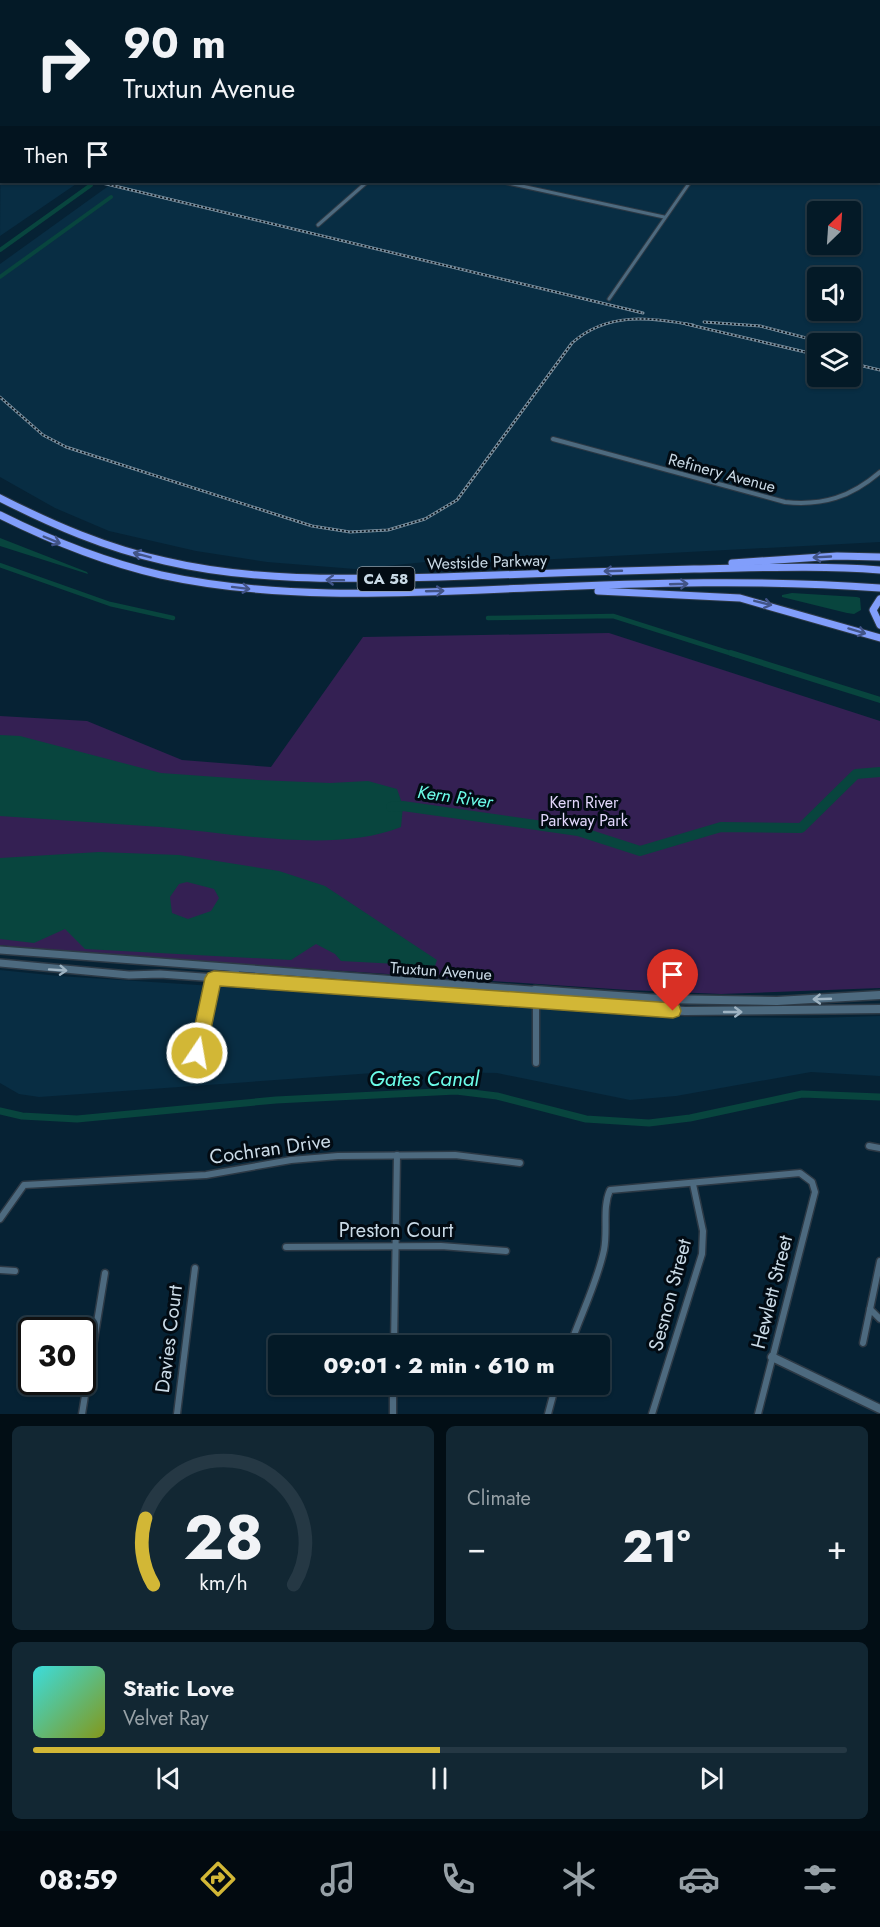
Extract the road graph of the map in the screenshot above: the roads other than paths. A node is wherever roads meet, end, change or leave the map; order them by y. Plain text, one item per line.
1 (366, 183) edge
2 (508, 183) edge
3 (689, 183) edge
4 (664, 217) junction
5 (318, 225) dead end
6 (609, 299) dead end
7 (553, 439) dead end
8 (880, 472) edge
9 (0, 498) edge
10 (0, 515) edge
11 (880, 557) edge
12 (672, 569) junction
13 (880, 570) edge
14 (880, 588) edge
15 (516, 589) junction
16 (880, 599) edge
17 (880, 625) edge
18 (880, 638) edge
19 (0, 950) edge
20 (0, 963) edge
21 (182, 965) junction
22 (267, 972) junction
23 (214, 978) junction
24 (567, 993) junction
25 (880, 995) edge
26 (536, 1002) junction
27 (880, 1009) edge
28 (536, 1063) dead end
29 (194, 1068) dead end
30 (869, 1146) dead end
31 (880, 1148) edge
32 (397, 1155) junction
33 (520, 1163) dead end
34 (693, 1184) junction
35 (0, 1219) edge
36 (396, 1246) junction
37 (286, 1247) dead end
38 (506, 1251) dead end
39 (880, 1262) edge
40 (195, 1268) dead end
41 (0, 1270) edge
42 (15, 1271) dead end
43 (105, 1273) dead end
44 (870, 1309) junction
45 (880, 1319) edge
46 (394, 1335) edge
47 (574, 1335) edge
48 (863, 1344) dead end
49 (772, 1357) junction
50 (393, 1395) edge
51 (553, 1395) edge
52 (880, 1409) edge
53 (82, 1414) edge
54 (177, 1414) edge
55 (393, 1414) edge
56 (548, 1414) edge
57 (652, 1414) edge
58 (758, 1414) edge

1 - 5 street
2 - 4 street
3 - 4 street
4 - 6 street
7 - 8 street, Refinery Avenue
12 -> 9 highway, Westside Parkway / CA 58
10 -> 15 highway, Westside Parkway / CA 58
11 -> 12 highway
12 - 13 highway, Westside Parkway
15 -> 14 highway, Westside Parkway
15 -> 18 highway
16 - 17 highway
19 - 21 main road, Truxtun Avenue
20 -> 23 main road, Truxtun Avenue
21 - 22 main road, Truxtun Avenue
21 - 23 main road
22 - 23 main road
22 - 24 main road, Truxtun Avenue
23 - 26 main road, Truxtun Avenue
23 - 29 street
25 -> 24 main road, Truxtun Avenue
24 - 26 main road
26 -> 27 main road, Truxtun Avenue
26 - 28 street
30 - 31 street
32 - 33 street, Cochran Drive
32 - 35 street, Cochran Drive
32 - 36 street
34 - 47 street
34 - 49 street, Hewlett Street
34 - 57 street, Sesnon Street
36 - 37 street, Preston Court
36 - 38 street, Preston Court
36 - 46 street
39 - 44 street
40 - 54 street, Davies Court
41 - 42 street
43 - 53 street
44 - 45 street
44 - 48 street
49 - 52 main road
49 - 58 street, Hewlett Street
50 - 55 street
51 - 56 street

